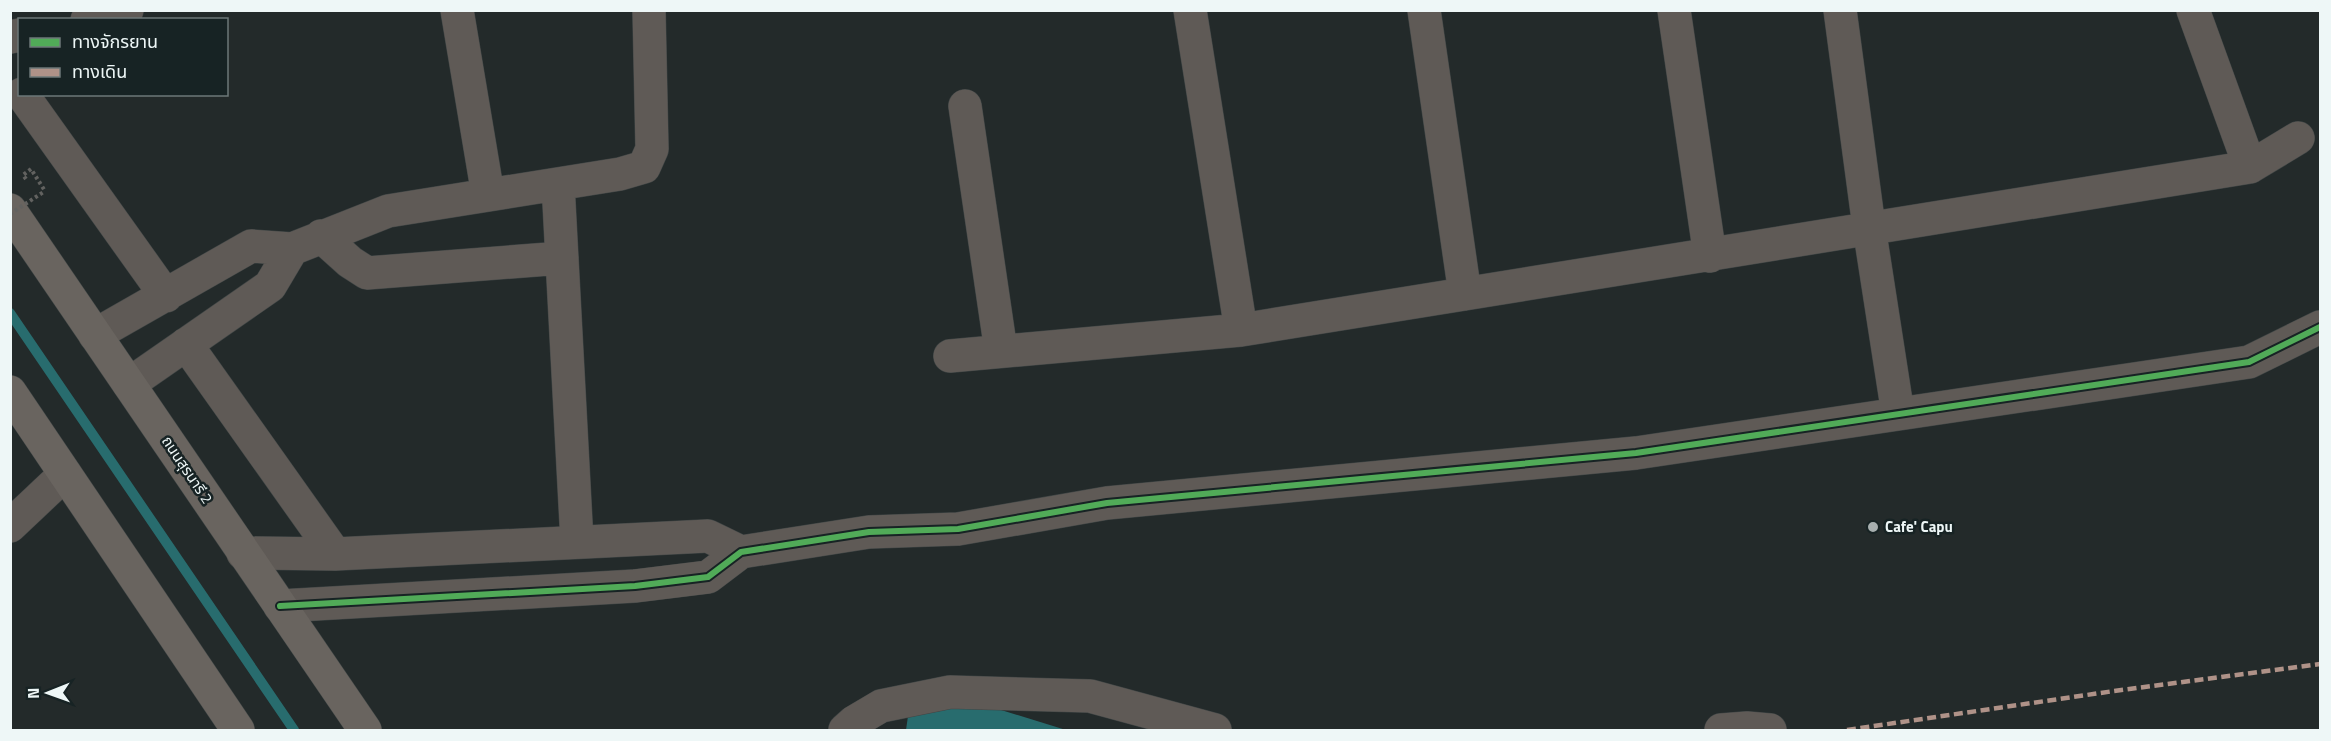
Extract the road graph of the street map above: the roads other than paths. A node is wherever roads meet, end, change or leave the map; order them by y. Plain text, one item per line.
1 (127, 10) edge
2 (457, 10) edge
3 (649, 10) edge
4 (1190, 10) edge
5 (1424, 10) edge
6 (1674, 10) edge
7 (1840, 10) edge
8 (2193, 10) edge
9 (95, 18) edge
10 (23, 96) edge
11 (965, 106) dead end
12 (2298, 138) dead end
13 (2250, 167) junction
14 (558, 184) junction
15 (489, 195) junction
16 (10, 212) edge
17 (1869, 227) junction
18 (307, 242) junction
19 (1710, 256) junction
20 (562, 258) junction
21 (1466, 294) junction
22 (166, 296) junction
23 (2320, 327) edge
24 (1241, 330) junction
25 (95, 335) junction
26 (186, 344) junction
27 (1001, 351) junction
28 (950, 356) dead end
29 (129, 384) junction
30 (10, 392) edge
31 (1898, 414) junction
32 (65, 474) junction
33 (10, 526) edge
34 (578, 542) junction
35 (741, 552) junction
36 (243, 553) junction
37 (334, 554) junction
38 (280, 606) junction
39 (238, 730) edge
40 (365, 730) edge
41 (845, 730) edge
42 (1215, 730) edge
43 (1720, 730) edge
44 (1770, 730) edge

1 - 9 street
2 - 15 street
3 - 14 street
4 - 24 street
5 - 21 street
6 - 19 street
7 - 17 street
8 - 13 street
10 - 22 street
11 - 27 street
12 - 13 street
13 - 17 street
14 - 15 street
14 - 20 street
15 - 18 street
16 - 25 main road, ถนนสุรนารี 2
17 - 19 street
17 - 31 street
18 - 20 street
18 - 22 street
18 - 26 street
19 - 21 street
20 - 34 street
21 - 24 street
22 - 25 street
23 - 31 street
24 - 27 street
25 - 29 main road, ถนนสุรนารี 2
26 - 29 street
26 - 37 street
27 - 28 street
29 - 36 main road, ถนนสุรนารี 2
30 - 32 main road
31 - 35 street
32 - 33 street
32 - 39 main road
34 - 35 street
34 - 37 street
35 - 38 street
36 - 37 street
36 - 38 main road, ถนนสุรนารี 2
38 - 40 main road, ถนนสุรนารี 2
41 - 42 street
43 - 44 street

